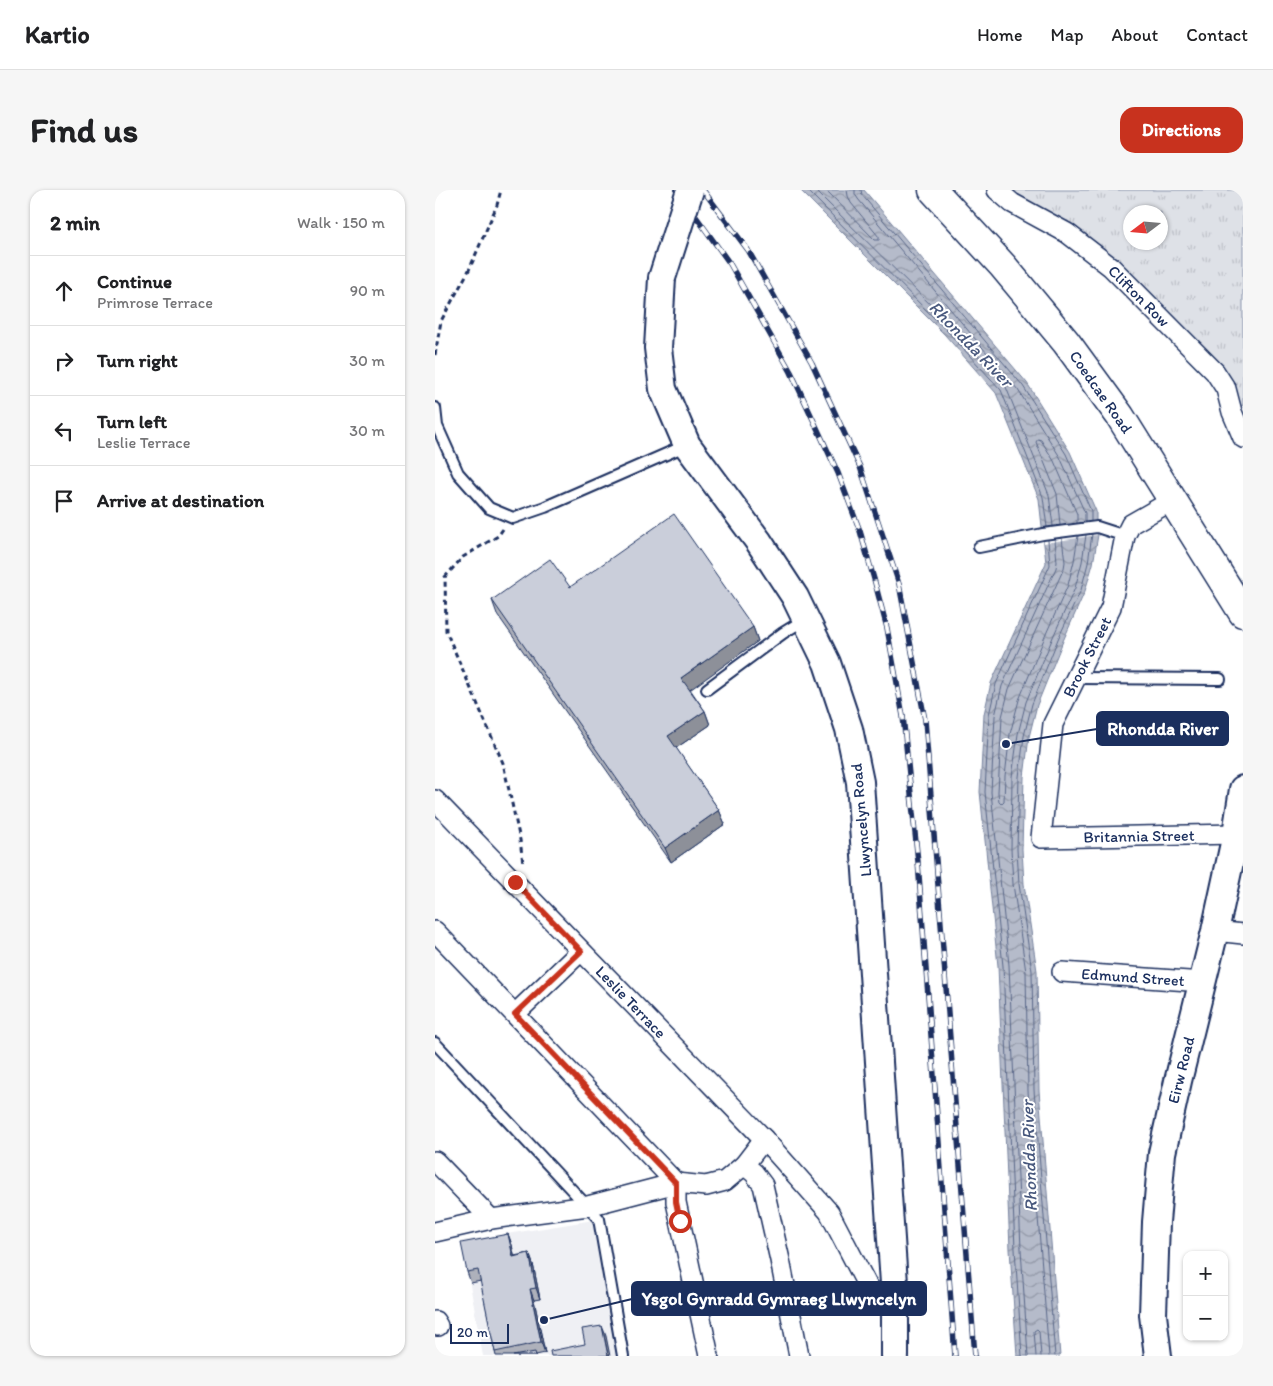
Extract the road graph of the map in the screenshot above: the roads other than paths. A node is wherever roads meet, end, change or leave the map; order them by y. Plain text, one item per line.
1 (690, 190) edge
2 (933, 190) edge
3 (997, 190) edge
4 (435, 408) edge
5 (1243, 438) edge
6 (687, 445) junction
7 (1173, 500) junction
8 (1125, 536) junction
9 (979, 547) dead end
10 (1243, 614) edge
11 (805, 619) junction
12 (1077, 678) junction
13 (1220, 679) dead end
14 (707, 689) dead end
15 (1243, 789) edge
16 (435, 800) edge
17 (1236, 834) junction
18 (1041, 838) joint
19 (435, 931) edge
20 (1215, 931) junction
21 (1243, 934) edge
22 (581, 951) junction
23 (1062, 972) dead end
24 (1203, 982) junction
25 (515, 1014) junction
26 (435, 1043) edge
27 (764, 1139) junction
28 (435, 1161) edge
29 (744, 1165) junction
30 (676, 1183) junction
31 (588, 1206) junction
32 (491, 1219) junction
33 (435, 1232) edge
34 (895, 1298) junction
35 (623, 1356) edge
36 (709, 1356) edge
37 (799, 1356) edge
38 (895, 1356) edge
39 (1158, 1356) edge

1 - 6 main road, Llwyncelyn Road, bridge
2 - 7 main road, Coedcae Road
3 - 5 street, Clifton Row
4 - 6 lane
6 - 11 main road, Llwyncelyn Road
7 - 8 street
7 - 10 main road, Coedcae Road
8 - 9 lane
8 - 12 street, Brook Street
11 - 14 lane
11 - 34 main road, Llwyncelyn Road
12 - 13 lane
12 - 18 street, Brook Street
15 - 17 main road, Eirw Road
16 - 22 street, Leslie Terrace
17 - 18 street, Britannia Street
17 - 20 main road, Eirw Road
19 - 25 street
20 - 21 street
20 - 24 main road, Eirw Road
22 - 25 street
22 - 27 street, Leslie Terrace
23 - 24 street, Edmund Street
24 - 39 main road, Eirw Road
25 - 30 street
26 - 31 lane
27 - 29 street
27 - 34 street, Leslie Terrace
28 - 32 street
29 - 30 street
29 - 37 street
30 - 31 street
30 - 36 street
31 - 32 street
31 - 35 lane
32 - 33 street
34 - 38 main road, Llwyncelyn Road

